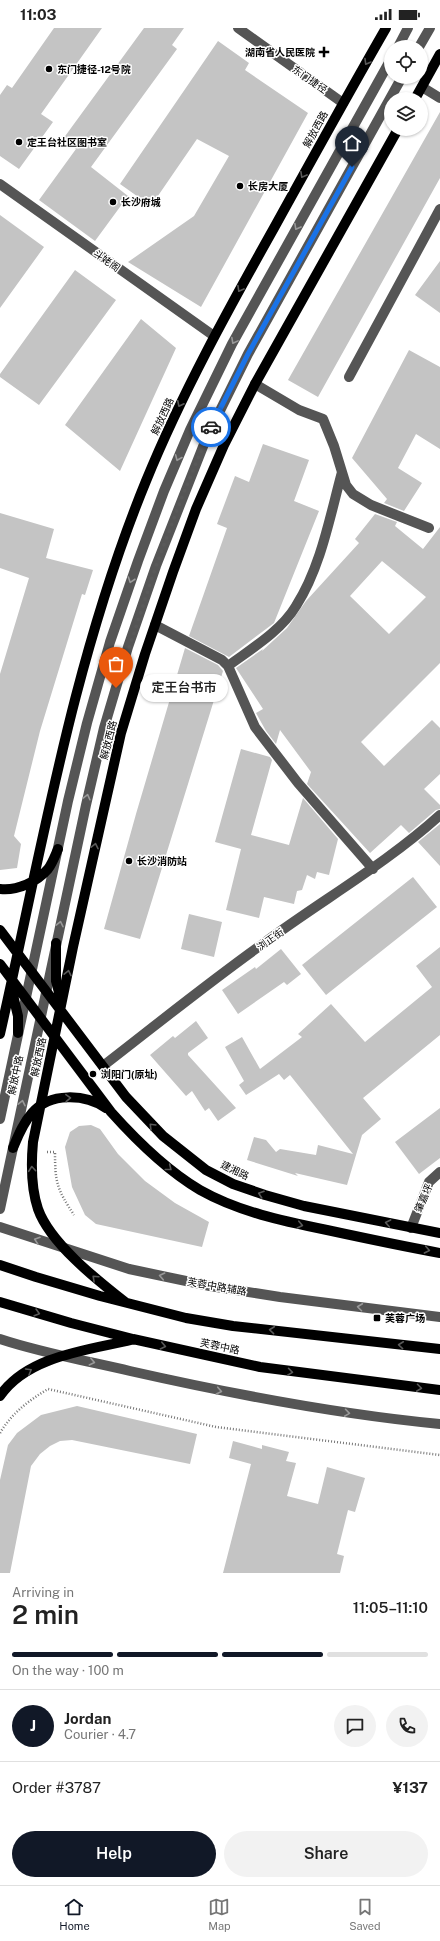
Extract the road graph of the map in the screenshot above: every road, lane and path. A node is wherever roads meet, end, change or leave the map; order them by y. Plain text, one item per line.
1 (238, 28) edge
2 (386, 28) edge
3 (408, 28) edge
4 (430, 28) edge
5 (402, 40) edge
6 (423, 40) edge
7 (440, 54) edge
8 (384, 72) edge
9 (398, 84) edge
10 (422, 87) junction
11 (419, 92) edge
12 (440, 98) edge
13 (344, 103) junction
14 (394, 136) edge
15 (0, 184) edge
16 (440, 209) edge
17 (214, 336) junction
18 (349, 377) dead end
19 (255, 384) junction
20 (342, 472) junction
21 (429, 528) dead end
22 (155, 624) junction
23 (228, 666) junction
24 (440, 815) edge
25 (58, 849) junction
26 (373, 869) junction
27 (0, 889) edge
28 (0, 930) edge
29 (56, 943) junction
30 (1, 965) edge
31 (32, 972) junction
32 (46, 990) junction
33 (26, 998) junction
34 (40, 1017) junction
35 (77, 1032) junction
36 (18, 1033) junction
37 (0, 1034) edge
38 (103, 1066) junction
39 (111, 1112) junction
40 (0, 1119) edge
41 (13, 1148) junction
42 (55, 1152) dead end
43 (440, 1172) edge
44 (0, 1209) edge
45 (74, 1215) dead end
46 (0, 1228) edge
47 (411, 1228) junction
48 (440, 1233) edge
49 (67, 1250) junction
50 (440, 1253) edge
51 (0, 1265) edge
52 (0, 1302) edge
53 (125, 1302) junction
54 (440, 1317) edge
55 (0, 1339) edge
56 (133, 1339) junction
57 (440, 1349) edge
58 (66, 1356) junction
59 (440, 1390) edge
60 (0, 1396) edge
61 (440, 1424) edge
62 (0, 1433) edge
63 (440, 1454) edge

1 - 13 street, 东门捷径
2 -> 13 main road, 解放西路
3 - 5 street
4 - 6 street
7 - 10 main road
8 -> 25 street
29 -> 9 street, 解放西路
10 - 11 main road
10 - 12 street
13 -> 17 main road, 解放西路
14 - 19 main road, 解放西路
15 - 17 street, 斗姥阁
16 - 18 street
17 -> 37 main road, 解放西路
19 - 20 street
19 - 22 main road, 解放西路
20 - 21 street
20 - 23 street
22 - 23 street
49 -> 22 main road, 解放西路
23 - 26 street
24 - 26 street, 浏正街
25 - 27 main road
25 - 31 street
26 - 38 street, 浏正街
28 - 31 main road
29 - 32 street, 解放西路
29 - 35 main road
30 - 33 main road
30 - 36 main road
31 - 32 main road
31 - 33 street
32 - 34 street, 解放西路
32 - 35 main road
33 - 34 main road
33 - 36 street, 解放中路
34 - 39 main road
41 -> 34 street, 解放中路
35 - 38 main road, 建湘路
36 - 40 street, 解放中路
47 -> 38 main road, 建湘路
41 -> 39 main road
39 -> 50 main road
41 - 44 street, 解放中路
42 - 45 path
43 - 47 street, 肇嘉坪
49 -> 46 street, 芙蓉中路辅路
47 - 48 main road, 建湘路
53 -> 49 main road, 解放西路
54 -> 49 street, 芙蓉中路辅路
51 - 53 main road
52 -> 56 main road, 芙蓉中路
57 -> 53 main road
55 - 58 street
56 - 58 main road
56 -> 59 main road, 芙蓉中路
60 -> 58 main road
58 -> 61 street
62 - 63 path

